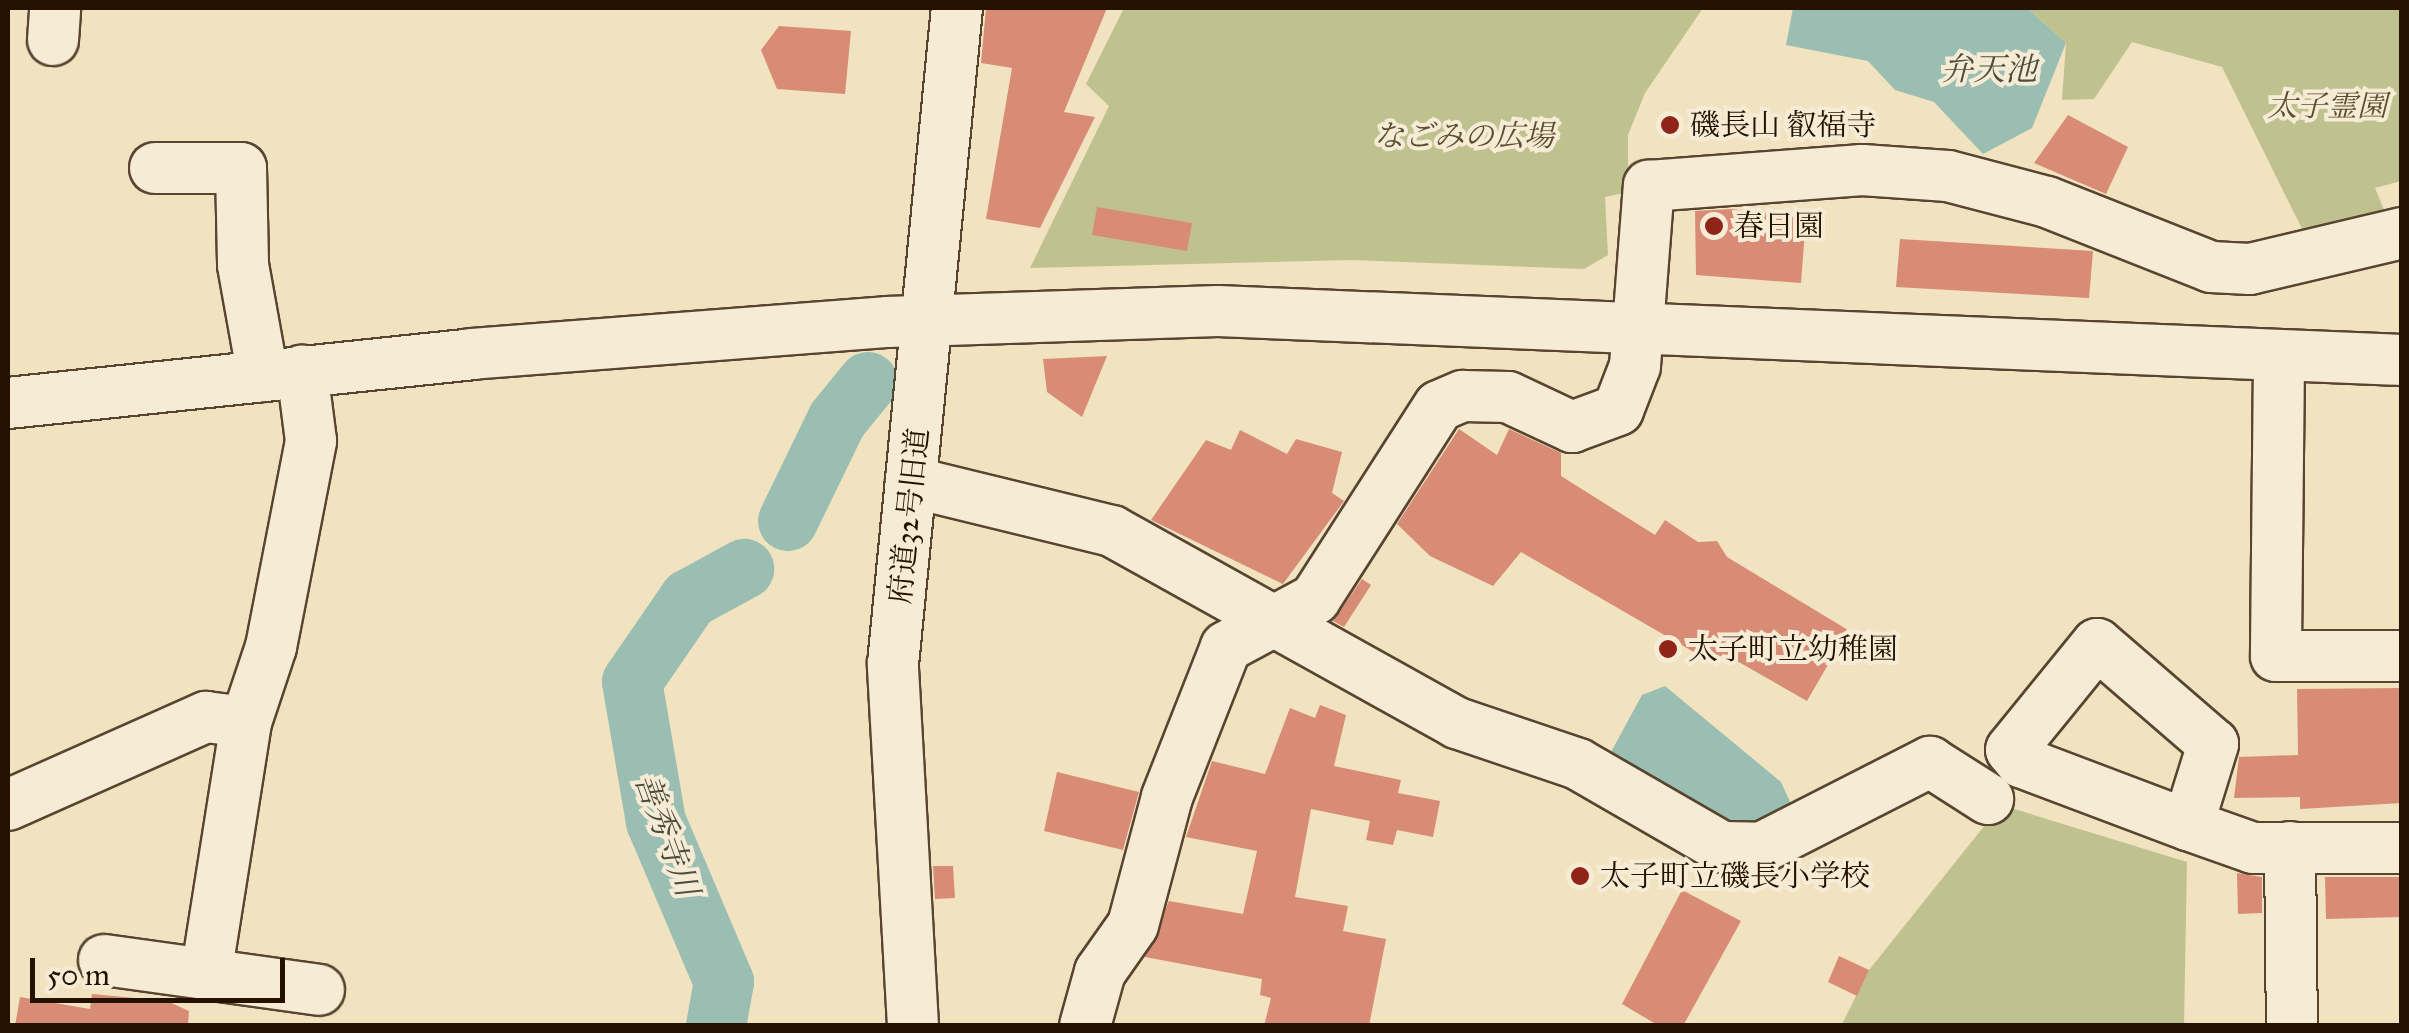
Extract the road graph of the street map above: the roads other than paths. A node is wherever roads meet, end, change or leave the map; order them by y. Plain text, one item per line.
1 (957, 8) edge
2 (155, 168) dead end
3 (2402, 233) edge
4 (931, 321) junction
5 (1639, 326) junction
6 (2279, 360) junction
7 (2402, 360) edge
8 (283, 374) junction
9 (8, 403) edge
10 (911, 482) junction
11 (1274, 627) junction
12 (2402, 656) edge
13 (246, 722) junction
14 (8, 771) edge
15 (55, 783) junction
16 (1988, 799) dead end
17 (8, 806) edge
18 (2188, 824) dead end
19 (2290, 847) junction
20 (2402, 848) edge
21 (104, 960) dead end
22 (206, 975) junction
23 (319, 990) edge
24 (913, 1026) edge
25 (1085, 1026) edge
26 (2292, 1026) edge

1 - 4 street, 府道32号旧道
2 - 8 street
3 - 5 street
4 - 5 street
4 - 8 street
4 - 10 street, 府道32号旧道
5 - 6 street
5 - 11 street
6 - 7 street
6 - 12 street
8 - 9 street
8 - 13 street
10 - 11 street
10 - 24 street, 府道32号旧道
11 - 16 street
11 - 25 street
13 - 15 street
13 - 22 street
14 - 15 street
15 - 17 street
18 - 19 street
19 - 20 street
19 - 26 street
21 - 22 street
22 - 23 street

